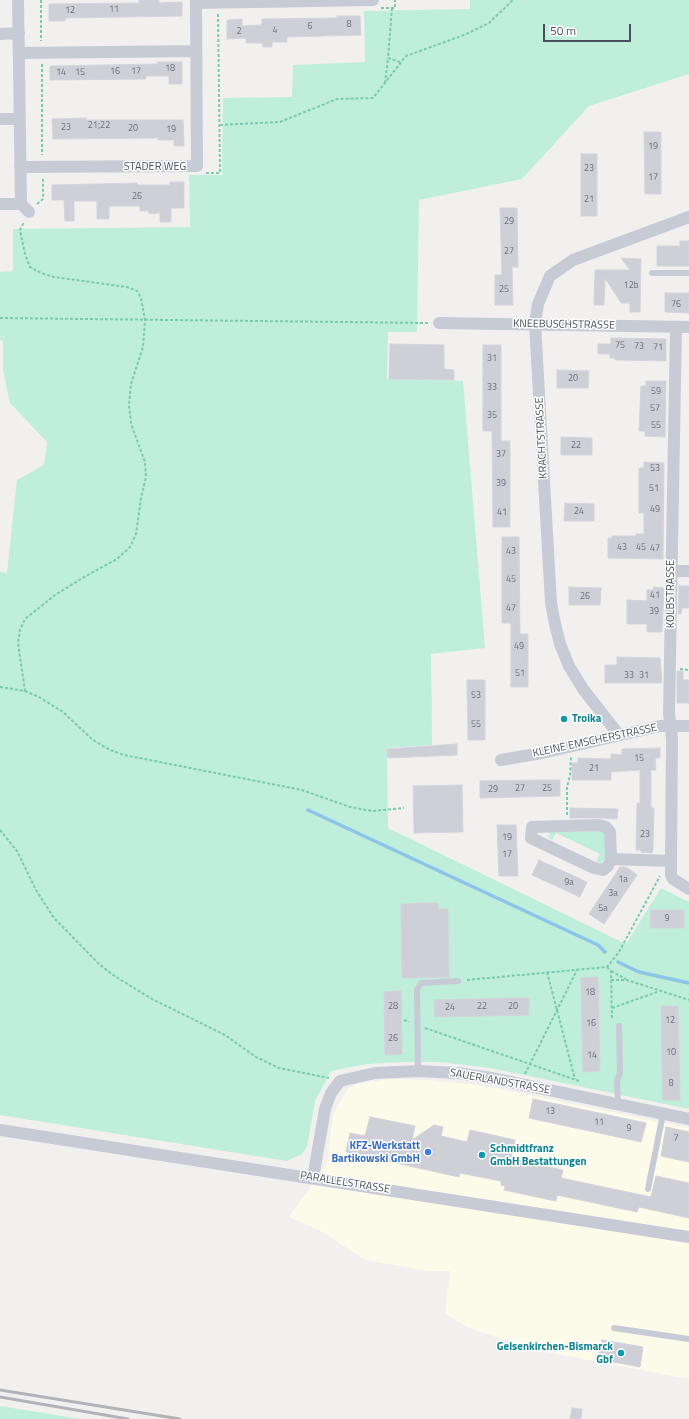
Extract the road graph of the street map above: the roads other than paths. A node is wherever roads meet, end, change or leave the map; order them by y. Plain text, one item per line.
1 (18, 0) edge
2 (373, 0) edge
3 (196, 2) edge
4 (0, 34) edge
5 (19, 34) junction
6 (196, 51) junction
7 (19, 53) junction
8 (0, 119) edge
9 (19, 119) junction
10 (20, 167) junction
11 (0, 204) edge
12 (689, 217) edge
13 (652, 273) dead end
14 (689, 273) edge
15 (439, 323) road end
16 (535, 324) junction
17 (676, 327) junction
18 (689, 327) edge
19 (671, 571) junction
20 (689, 571) edge
21 (671, 726) junction
22 (689, 726) edge
23 (619, 735) junction
24 (500, 760) dead end
25 (611, 859) junction
26 (671, 861) junction
27 (689, 888) edge
28 (458, 981) road end
29 (619, 1026) road end
30 (418, 1071) junction
31 (618, 1104) junction
32 (662, 1114) junction
33 (689, 1119) edge
34 (0, 1130) edge
35 (313, 1178) junction
36 (648, 1189) dead end
37 (689, 1237) edge
38 (614, 1328) dead end
39 (689, 1339) edge

1 - 5 street
2 - 3 street
3 - 6 street, STADER WEG
4 - 5 street
5 - 7 street
6 - 7 street
6 - 10 street, STADER WEG
7 - 9 street
8 - 9 street
9 - 10 street
10 - 11 street
12 - 16 street, KRACHTSTRASSE
13 - 14 lane
15 - 16 street, KNEEBUSCHSTRASSE
16 - 17 street, KNEEBUSCHSTRASSE
16 - 23 street, KRACHTSTRASSE
17 - 18 street, KNEEBUSCHSTRASSE
17 - 19 street, KOLBSTRASSE
19 - 20 street
19 - 21 street, KOLBSTRASSE
21 - 22 street, KLEINE EMSCHERSTRASSE
21 - 23 street, KLEINE EMSCHERSTRASSE
21 - 26 street, KOLBSTRASSE
23 - 24 street, KLEINE EMSCHERSTRASSE
25 - 25 street
25 - 26 street
26 - 27 street, KOLBSTRASSE
28 - 30 lane
29 - 31 lane
30 - 31 street, SAUERLANDSTRASSE
30 - 35 street, SAUERLANDSTRASSE
31 - 32 street, SAUERLANDSTRASSE
32 - 33 street, SAUERLANDSTRASSE
32 - 36 lane
34 - 35 street, PARALLELSTRASSE
35 - 37 street, PARALLELSTRASSE
38 - 39 lane

